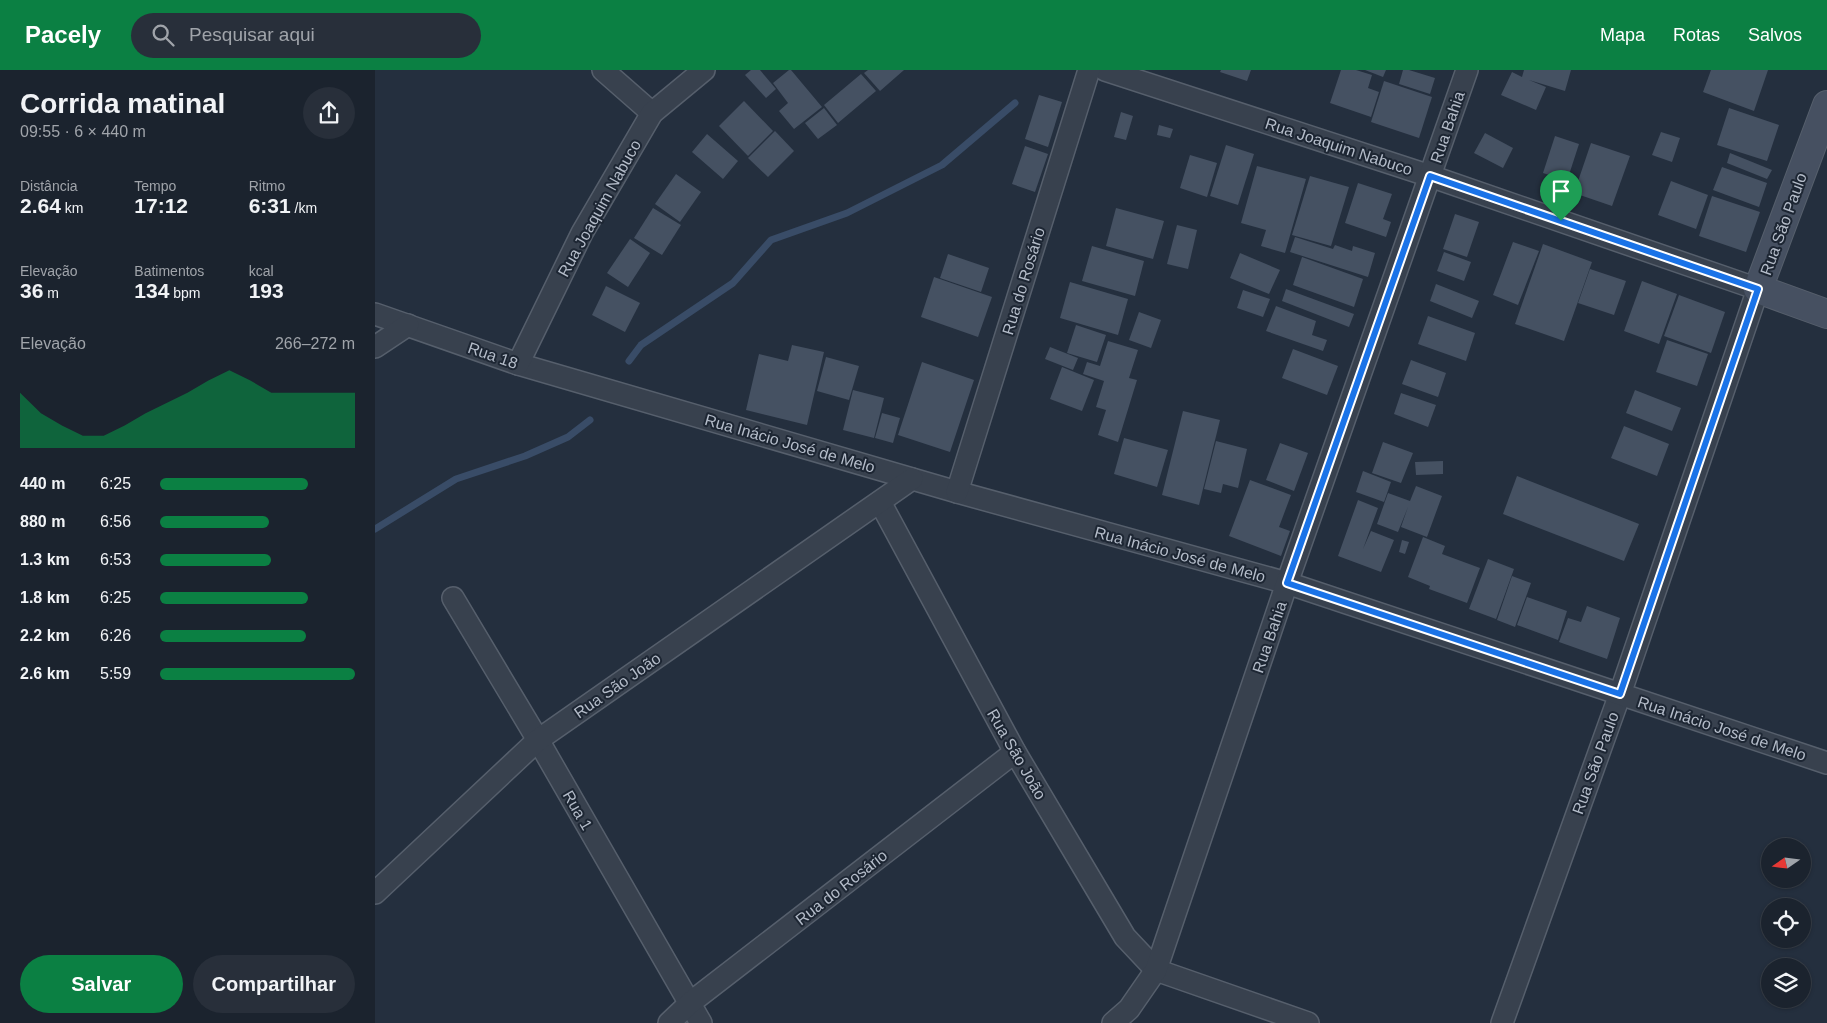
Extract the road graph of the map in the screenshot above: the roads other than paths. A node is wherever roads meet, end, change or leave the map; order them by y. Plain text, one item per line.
1 (603, 70) edge
2 (703, 70) edge
3 (1089, 70) edge
4 (1105, 70) edge
5 (1467, 70) edge
6 (1827, 105) edge
7 (652, 113) junction
8 (1430, 176) junction
9 (1758, 289) junction
10 (375, 314) edge
11 (1827, 314) edge
12 (408, 326) junction
13 (375, 347) edge
14 (518, 364) junction
15 (613, 391) joint
16 (912, 479) junction
17 (957, 492) junction
18 (880, 502) junction
19 (1287, 583) junction
20 (453, 598) dead end
21 (1620, 694) junction
22 (538, 740) junction
23 (1015, 752) junction
24 (1827, 763) edge
25 (375, 892) edge
26 (1156, 970) junction
27 (690, 1003) junction
28 (669, 1023) edge
29 (701, 1023) edge
30 (1113, 1023) edge
31 (1308, 1023) edge
32 (1502, 1023) edge

1 - 7 street
2 - 7 street, Rua Joaquim Nabuco
3 - 17 street, Rua do Rosário
4 - 8 street, Rua Joaquim Nabuco
5 - 8 street, Rua Bahia
6 - 9 main road, Rua São Paulo
7 - 14 street, Rua Joaquim Nabuco
8 - 9 street, Rua Joaquim Nabuco
8 - 19 street, Rua Bahia
9 - 11 main road, Rua Joaquim Nabuco
9 - 21 street, Rua São Paulo
10 - 12 street, Rua 18
12 - 13 street
12 - 14 street, Rua 18
14 - 15 street, Rua 18
15 - 16 street, Rua Inácio José de Melo
16 - 17 street, Rua Inácio José de Melo
16 - 18 street, Rua São João
17 - 19 street, Rua Inácio José de Melo
18 - 22 street, Rua São João
18 - 23 street, Rua São João
19 - 21 street, Rua Inácio José de Melo
19 - 26 street, Rua Bahia
20 - 22 street, Rua 1
21 - 24 street, Rua Inácio José de Melo
21 - 32 street, Rua São Paulo
22 - 25 street, Rua São João
22 - 27 street, Rua 1
23 - 26 street, Rua São João
23 - 27 street, Rua do Rosário
26 - 30 street, Rua Bahia
26 - 31 street
27 - 28 street, Rua do Rosário
27 - 29 street, Rua 1

